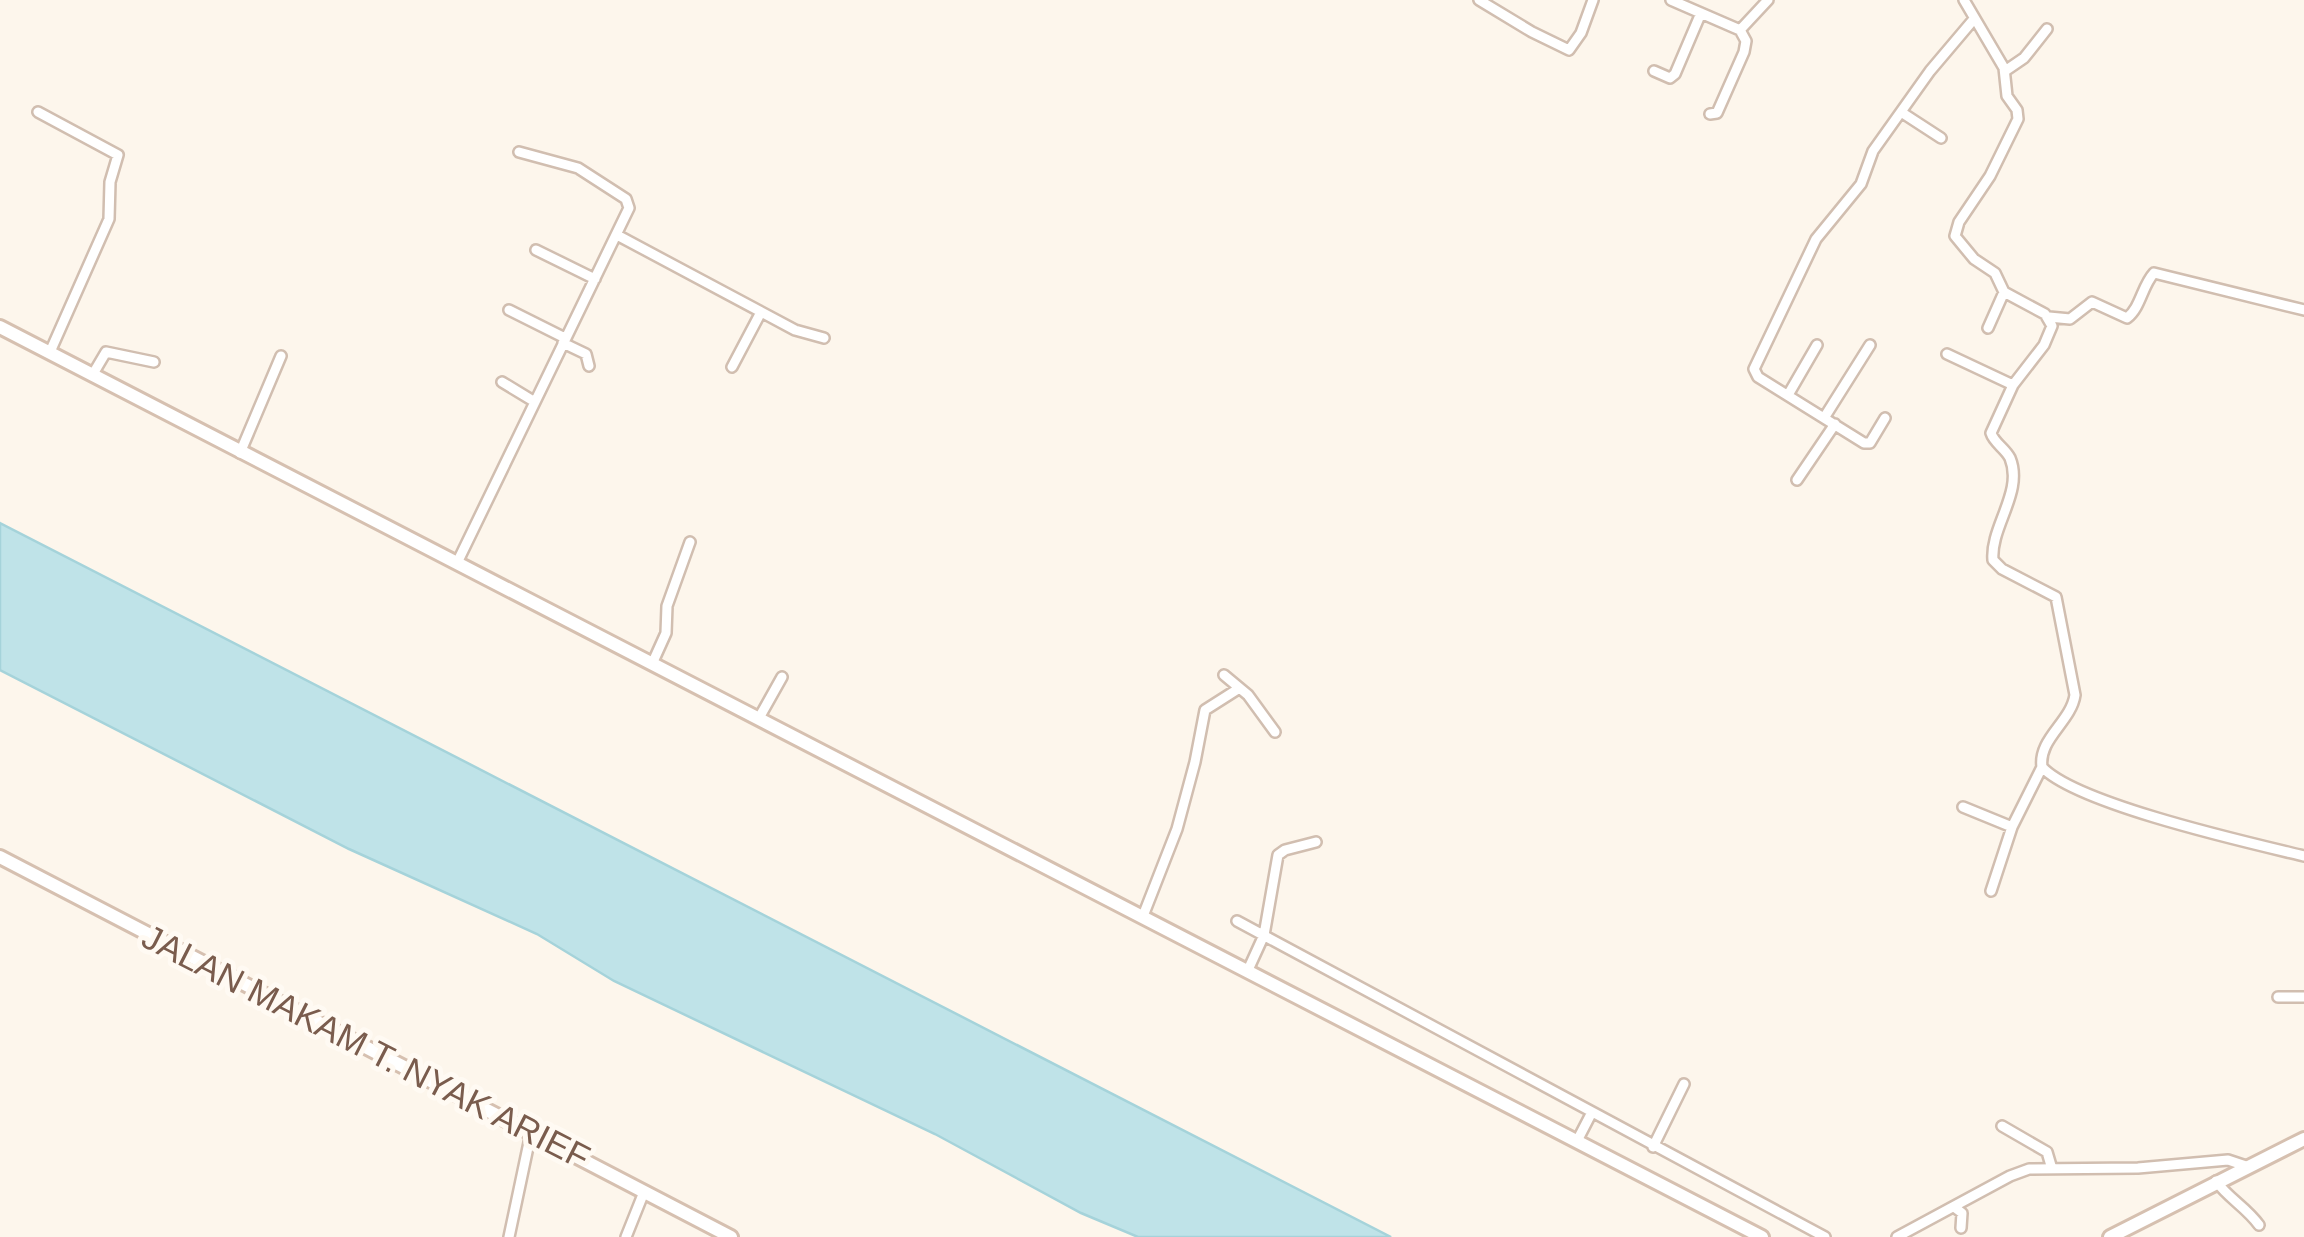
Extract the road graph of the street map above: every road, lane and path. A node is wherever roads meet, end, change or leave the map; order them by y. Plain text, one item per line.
1 (1479, 0) edge
2 (1593, 0) edge
3 (1671, 0) edge
4 (1768, 0) edge
5 (1964, 0) edge
6 (1701, 12) junction
7 (1974, 19) junction
8 (2048, 28) dead end
9 (1740, 30) junction
10 (1654, 71) dead end
11 (2005, 71) junction
12 (38, 112) dead end
13 (1901, 112) junction
14 (1710, 114) dead end
15 (1941, 138) dead end
16 (519, 152) dead end
17 (617, 235) junction
18 (536, 250) dead end
19 (595, 279) junction
20 (2004, 292) junction
21 (508, 310) dead end
22 (2304, 310) edge
23 (761, 312) junction
24 (2049, 318) junction
25 (0, 327) edge
26 (1988, 328) dead end
27 (824, 338) dead end
28 (564, 341) junction
29 (1818, 345) dead end
30 (1870, 345) dead end
31 (51, 349) junction
32 (1947, 354) dead end
33 (281, 356) dead end
34 (154, 362) dead end
35 (589, 366) dead end
36 (732, 367) dead end
37 (95, 369) junction
38 (502, 382) dead end
39 (2013, 385) junction
40 (1788, 395) junction
41 (536, 402) junction
42 (1824, 418) junction
43 (1885, 418) dead end
44 (1834, 424) junction
45 (246, 441) junction
46 (1797, 480) dead end
47 (690, 542) dead end
48 (459, 558) junction
49 (654, 660) junction
50 (1224, 675) dead end
51 (782, 677) dead end
52 (1238, 688) junction
53 (759, 718) junction
54 (1275, 732) dead end
55 (2042, 767) junction
56 (1963, 807) dead end
57 (2012, 827) junction
58 (1316, 842) dead end
59 (2304, 856) edge
60 (0, 857) edge
61 (1990, 890) dead end
62 (1144, 916) junction
63 (1237, 921) dead end
64 (1264, 937) junction
65 (1249, 966) junction
66 (2278, 997) dead end
67 (2304, 998) edge
68 (1684, 1084) dead end
69 (1591, 1115) junction
70 (2002, 1126) dead end
71 (530, 1132) junction
72 (1579, 1137) junction
73 (2304, 1139) edge
74 (1653, 1147) junction
75 (2246, 1166) junction
76 (2052, 1169) junction
77 (2216, 1181) junction
78 (644, 1192) junction
79 (1954, 1207) junction
80 (2259, 1224) dead end
81 (1961, 1228) dead end
82 (1810, 1234) edge
83 (509, 1237) edge
84 (626, 1237) edge
85 (731, 1237) edge
86 (1762, 1237) edge
87 (1825, 1237) edge
88 (1897, 1237) edge
89 (2110, 1237) edge

1 - 2 street
3 - 6 street
4 - 9 street
5 - 7 street
6 - 9 street
6 - 10 street
7 - 11 street
7 - 13 street
8 - 11 street
9 - 14 street
11 - 20 street
12 - 31 street
13 - 15 street
13 - 40 street
16 - 17 street
17 - 19 street
17 - 23 street
18 - 19 street
19 - 28 street
20 - 24 street
20 - 26 street
21 - 28 street
22 - 24 street
23 - 27 street
23 - 36 street
24 - 39 street
25 - 31 street
28 - 35 street
28 - 41 street
29 - 40 street
30 - 42 street
31 - 37 street
32 - 39 street
33 - 45 street
34 - 37 street
37 - 45 street
38 - 41 street
39 - 55 street
40 - 42 street
41 - 48 street
42 - 44 street
43 - 44 street
44 - 46 street
45 - 48 street
47 - 49 street
48 - 49 street
49 - 53 street
50 - 52 street
51 - 53 street
52 - 54 street
52 - 62 street
53 - 62 street
55 - 57 street
55 - 59 street
56 - 57 street
57 - 61 street
58 - 64 street
60 - 71 street, JALAN MAKAM T. NYAK ARIEF
62 - 65 street
63 - 64 street
64 - 65 street
64 - 69 street
65 - 72 street
66 - 67 street
68 - 74 street
69 - 72 street
69 - 74 street
70 - 76 street
71 - 78 street, JALAN MAKAM T. NYAK ARIEF
71 - 83 street
72 - 86 street
73 - 75 street
74 - 82 street
75 - 76 street
75 - 77 street
76 - 79 street
77 - 80 street
77 - 89 street
78 - 84 street
78 - 85 street, JALAN MAKAM T. NYAK ARIEF
79 - 81 street
79 - 88 street
82 - 87 street

